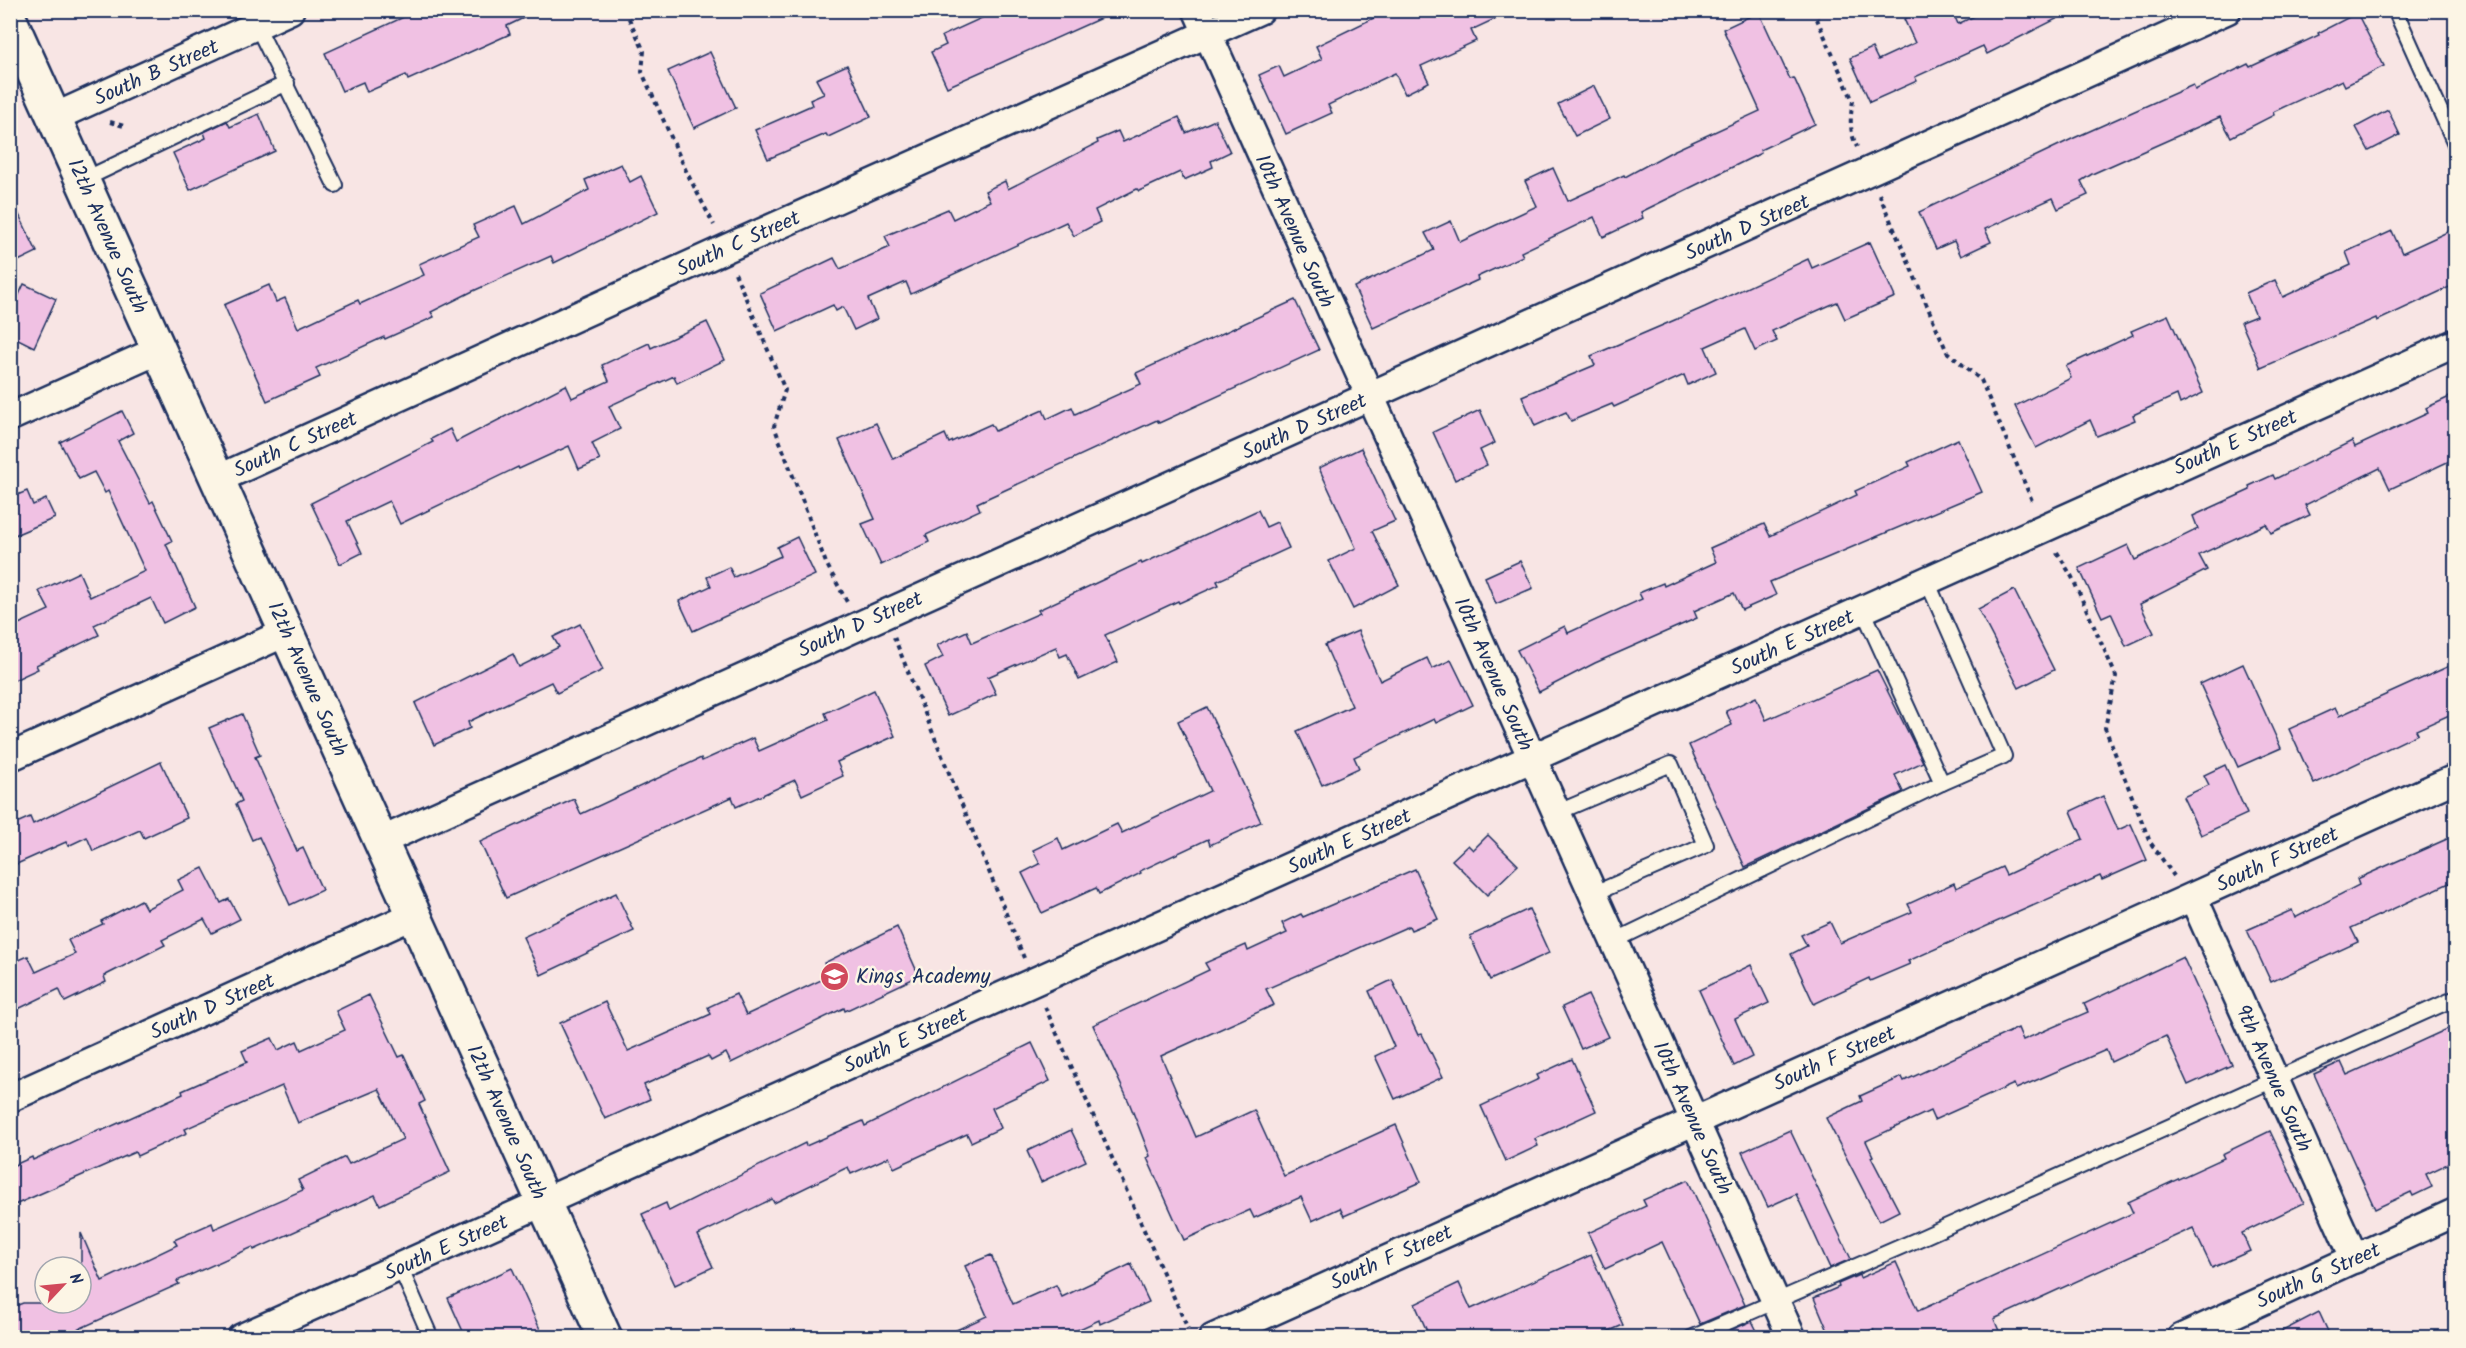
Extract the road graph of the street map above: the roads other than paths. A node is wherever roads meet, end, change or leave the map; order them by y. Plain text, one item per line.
1 (290, 10) edge
2 (1260, 10) edge
3 (2227, 10) edge
4 (2395, 10) edge
5 (10, 20) edge
6 (1202, 22) edge
7 (257, 26) junction
8 (286, 83) junction
9 (55, 117) junction
10 (2456, 146) edge
11 (83, 180) junction
12 (334, 185) dead end
13 (2456, 343) edge
14 (159, 350) junction
15 (1369, 397) junction
16 (10, 417) edge
17 (218, 479) junction
18 (1927, 581) junction
19 (1863, 610) junction
20 (287, 632) junction
21 (10, 757) edge
22 (1532, 759) junction
23 (2456, 778) edge
24 (1942, 783) junction
25 (1556, 813) junction
26 (381, 841) junction
27 (2185, 890) junction
28 (1593, 894) junction
29 (414, 915) junction
30 (1614, 941) junction
31 (2456, 998) edge
32 (2275, 1080) junction
33 (10, 1098) edge
34 (1695, 1121) junction
35 (544, 1203) junction
36 (2456, 1212) edge
37 (2355, 1259) junction
38 (400, 1267) junction
39 (1776, 1301) junction
40 (241, 1338) edge
41 (431, 1338) edge
42 (605, 1338) edge
43 (1213, 1338) edge
44 (1691, 1338) edge
45 (1792, 1338) edge
46 (2181, 1338) edge

1 - 7 street, South B Street
2 - 6 street, South C Street
3 - 15 street, South D Street
4 - 10 lane
5 - 9 street, 12th Avenue South
6 - 15 street, 10th Avenue South
6 - 17 street, South C Street
7 - 8 lane
7 - 9 street, South B Street
8 - 11 lane
8 - 12 lane
9 - 11 street, 12th Avenue South
11 - 14 street, 12th Avenue South
13 - 18 street, South E Street
14 - 16 street
14 - 17 street, 12th Avenue South
15 - 22 street, 10th Avenue South
15 - 26 street, South D Street
17 - 20 street, 12th Avenue South
18 - 19 street, South E Street
18 - 24 lane
19 - 22 street, South E Street
19 - 24 lane
20 - 21 street
20 - 26 street, 12th Avenue South
22 - 25 street, 10th Avenue South
22 - 35 street, South E Street
23 - 27 street, South F Street
24 - 30 lane
25 - 28 street, 10th Avenue South
25 - 28 lane
26 - 29 street, 12th Avenue South
27 - 32 street, 9th Avenue South
27 - 34 street, South F Street
28 - 30 street, 10th Avenue South
29 - 33 street, South D Street
29 - 35 street, 12th Avenue South
30 - 34 street, 10th Avenue South
31 - 32 lane
32 - 37 street, 9th Avenue South
32 - 39 lane
34 - 39 street, 10th Avenue South
34 - 43 street, South F Street
35 - 38 street, South E Street
35 - 42 street, 12th Avenue South
36 - 37 street, South G Street
37 - 46 street, South G Street
38 - 40 street, South E Street
38 - 41 lane
39 - 44 lane
39 - 45 street, 10th Avenue South

